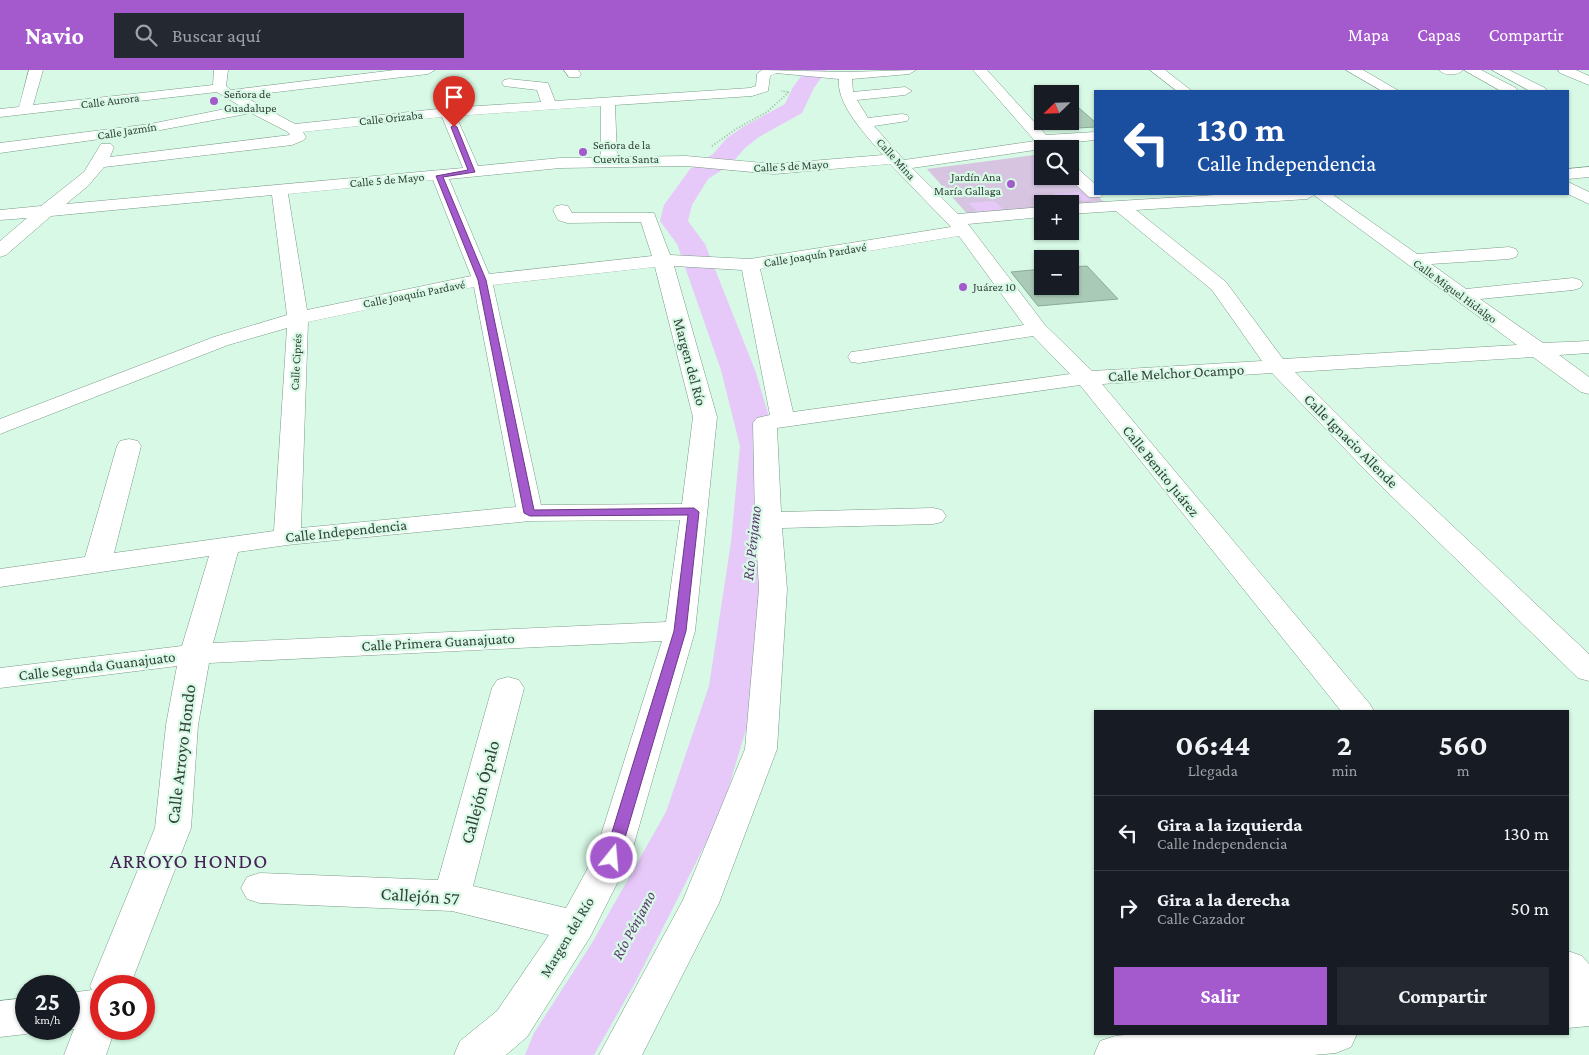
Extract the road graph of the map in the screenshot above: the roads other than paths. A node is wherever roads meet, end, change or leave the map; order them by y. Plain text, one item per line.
1 (36, 70) edge
2 (221, 70) edge
3 (428, 70) edge
4 (908, 70) edge
5 (980, 70) edge
6 (1157, 70) edge
7 (1353, 70) edge
8 (1446, 70) edge
9 (1456, 70) edge
10 (1471, 70) edge
11 (1499, 70) edge
12 (1565, 70) edge
13 (750, 72) dead end
14 (370, 74) edge
15 (784, 74) edge
16 (765, 81) edge
17 (850, 81) edge
18 (1589, 81) edge
19 (509, 83) dead end
20 (1184, 90) edge
21 (1390, 90) edge
22 (1510, 90) edge
23 (1538, 90) edge
24 (224, 91) junction
25 (905, 91) dead end
26 (608, 101) junction
27 (549, 104) junction
28 (253, 108) junction
29 (25, 110) junction
30 (448, 112) junction
31 (0, 113) edge
32 (902, 118) dead end
33 (369, 120) junction
34 (864, 122) junction
35 (293, 128) junction
36 (111, 134) junction
37 (1094, 136) edge
38 (1042, 140) edge
39 (1070, 140) edge
40 (1034, 145) edge
41 (0, 148) edge
42 (609, 161) junction
43 (897, 162) junction
44 (100, 163) junction
45 (1079, 163) edge
46 (1087, 163) dead end
47 (472, 172) junction
48 (1589, 172) edge
49 (1569, 174) edge
50 (439, 176) junction
51 (1079, 178) edge
52 (279, 189) junction
53 (1569, 189) edge
54 (1094, 191) edge
55 (1273, 195) edge
56 (1323, 195) edge
57 (1589, 199) edge
58 (1105, 200) edge
59 (1079, 207) edge
60 (47, 210) junction
61 (562, 210) dead end
62 (1034, 213) edge
63 (0, 214) edge
64 (959, 225) junction
65 (0, 251) edge
66 (1509, 253) dead end
67 (1413, 260) junction
68 (667, 261) junction
69 (750, 265) junction
70 (482, 280) junction
71 (1573, 284) dead end
72 (1460, 295) junction
73 (298, 318) junction
74 (1038, 329) junction
75 (1589, 347) edge
76 (1537, 350) junction
77 (858, 357) dead end
78 (1278, 367) junction
79 (1086, 378) junction
80 (1589, 387) edge
81 (774, 421) junction
82 (0, 427) edge
83 (130, 446) dead end
84 (694, 512) junction
85 (530, 513) junction
86 (933, 516) dead end
87 (768, 520) junction
88 (287, 537) junction
89 (226, 546) junction
90 (97, 565) junction
91 (0, 578) edge
92 (680, 631) junction
93 (195, 654) junction
94 (1589, 671) edge
95 (0, 678) edge
96 (508, 688) dead end
97 (1357, 710) edge
98 (260, 888) dead end
99 (452, 896) junction
100 (576, 926) junction
101 (1569, 969) edge
102 (114, 975) edge
103 (1589, 994) edge
104 (1589, 1008) edge
105 (1569, 1010) edge
106 (15, 1017) edge
107 (0, 1019) edge
108 (1330, 1035) edge
109 (90, 1040) edge
110 (1234, 1050) edge
111 (85, 1055) edge
112 (475, 1055) edge
113 (620, 1055) edge
114 (1115, 1055) edge

1 - 29 street
2 - 24 street
3 - 14 street, Calle Aurora
4 - 17 street
5 - 38 street
6 - 20 street
7 - 21 street
8 - 9 street
10 - 22 street
11 - 23 street
12 - 18 street
13 - 16 street
14 - 24 street, Calle Aurora
14 - 33 street
15 - 16 street
15 - 17 street
16 - 26 street, Calle Orizaba
17 - 25 street
17 - 34 street, Calle Mina
19 - 27 street
24 - 28 street
24 - 29 street, Calle Aurora
26 - 27 street, Calle Orizaba
26 - 42 street
27 - 30 street, Calle Orizaba
28 - 35 street
28 - 36 street, Calle Jazmín
29 - 31 street, Calle Aurora
30 - 33 street, Calle Orizaba
30 - 47 street
32 - 34 street
33 - 35 street, Calle Orizaba
34 - 43 street, Calle Mina
35 - 44 street
36 - 41 street, Calle Jazmín
36 - 44 street
37 - 39 street, Calle 5 de Mayo
40 - 43 street, Calle 5 de Mayo
42 - 43 street, Calle 5 de Mayo
42 - 47 street, Calle 5 de Mayo
43 - 64 street, Calle Mina
44 - 60 street
45 - 46 street
47 - 50 street, Calle 5 de Mayo
48 - 49 street
50 - 52 street, Calle 5 de Mayo
50 - 70 street
51 - 54 street, Calle Ignacio Allende
52 - 60 street, Calle 5 de Mayo
52 - 73 street, Calle Ciprés
53 - 57 street
55 - 58 street
56 - 67 street, Calle Miguel Hidalgo
58 - 59 street
58 - 78 street, Calle Ignacio Allende
60 - 63 street, Calle 5 de Mayo
60 - 65 street
61 - 68 street, Margen del Río
62 - 64 street, Calle Joaquín Pardavé
64 - 69 street, Calle Joaquín Pardavé
64 - 74 street, Calle Benito Juárez
66 - 67 street
67 - 72 street, Calle Miguel Hidalgo
68 - 69 street, Calle Joaquín Pardavé
68 - 70 street, Calle Joaquín Pardavé
68 - 84 street, Margen del Río
69 - 81 street
70 - 73 street, Calle Joaquín Pardavé
70 - 85 street
71 - 72 street
72 - 76 street, Calle Miguel Hidalgo
73 - 82 street, Calle Joaquín Pardavé
73 - 88 street, Calle Ciprés
74 - 77 street
74 - 79 street, Calle Benito Juárez
75 - 76 street, Calle Melchor Ocampo
76 - 78 street, Calle Melchor Ocampo
76 - 80 street, Calle Miguel Hidalgo
78 - 79 street, Calle Melchor Ocampo
78 - 94 street, Calle Ignacio Allende
79 - 81 street, Calle Melchor Ocampo
79 - 97 street, Calle Benito Juárez
81 - 87 street
83 - 90 street
84 - 85 street, Calle Independencia
84 - 92 street, Margen del Río
85 - 88 street, Calle Independencia
86 - 87 street
87 - 113 street
88 - 89 street, Calle Independencia
89 - 90 street, Calle Independencia
89 - 93 street, Calle Arroyo Hondo
90 - 91 street, Calle Independencia
92 - 93 street, Calle Primera Guanajuato
92 - 100 street, Margen del Río
93 - 95 street, Calle Segunda Guanajuato
93 - 102 street, Calle Arroyo Hondo
96 - 99 street, Callejón Ópalo
98 - 99 street, Callejón 57
99 - 100 street, Callejón 57
100 - 112 street, Margen del Río
101 - 103 street
104 - 105 street
106 - 107 street
108 - 110 street
109 - 111 street
110 - 114 street

